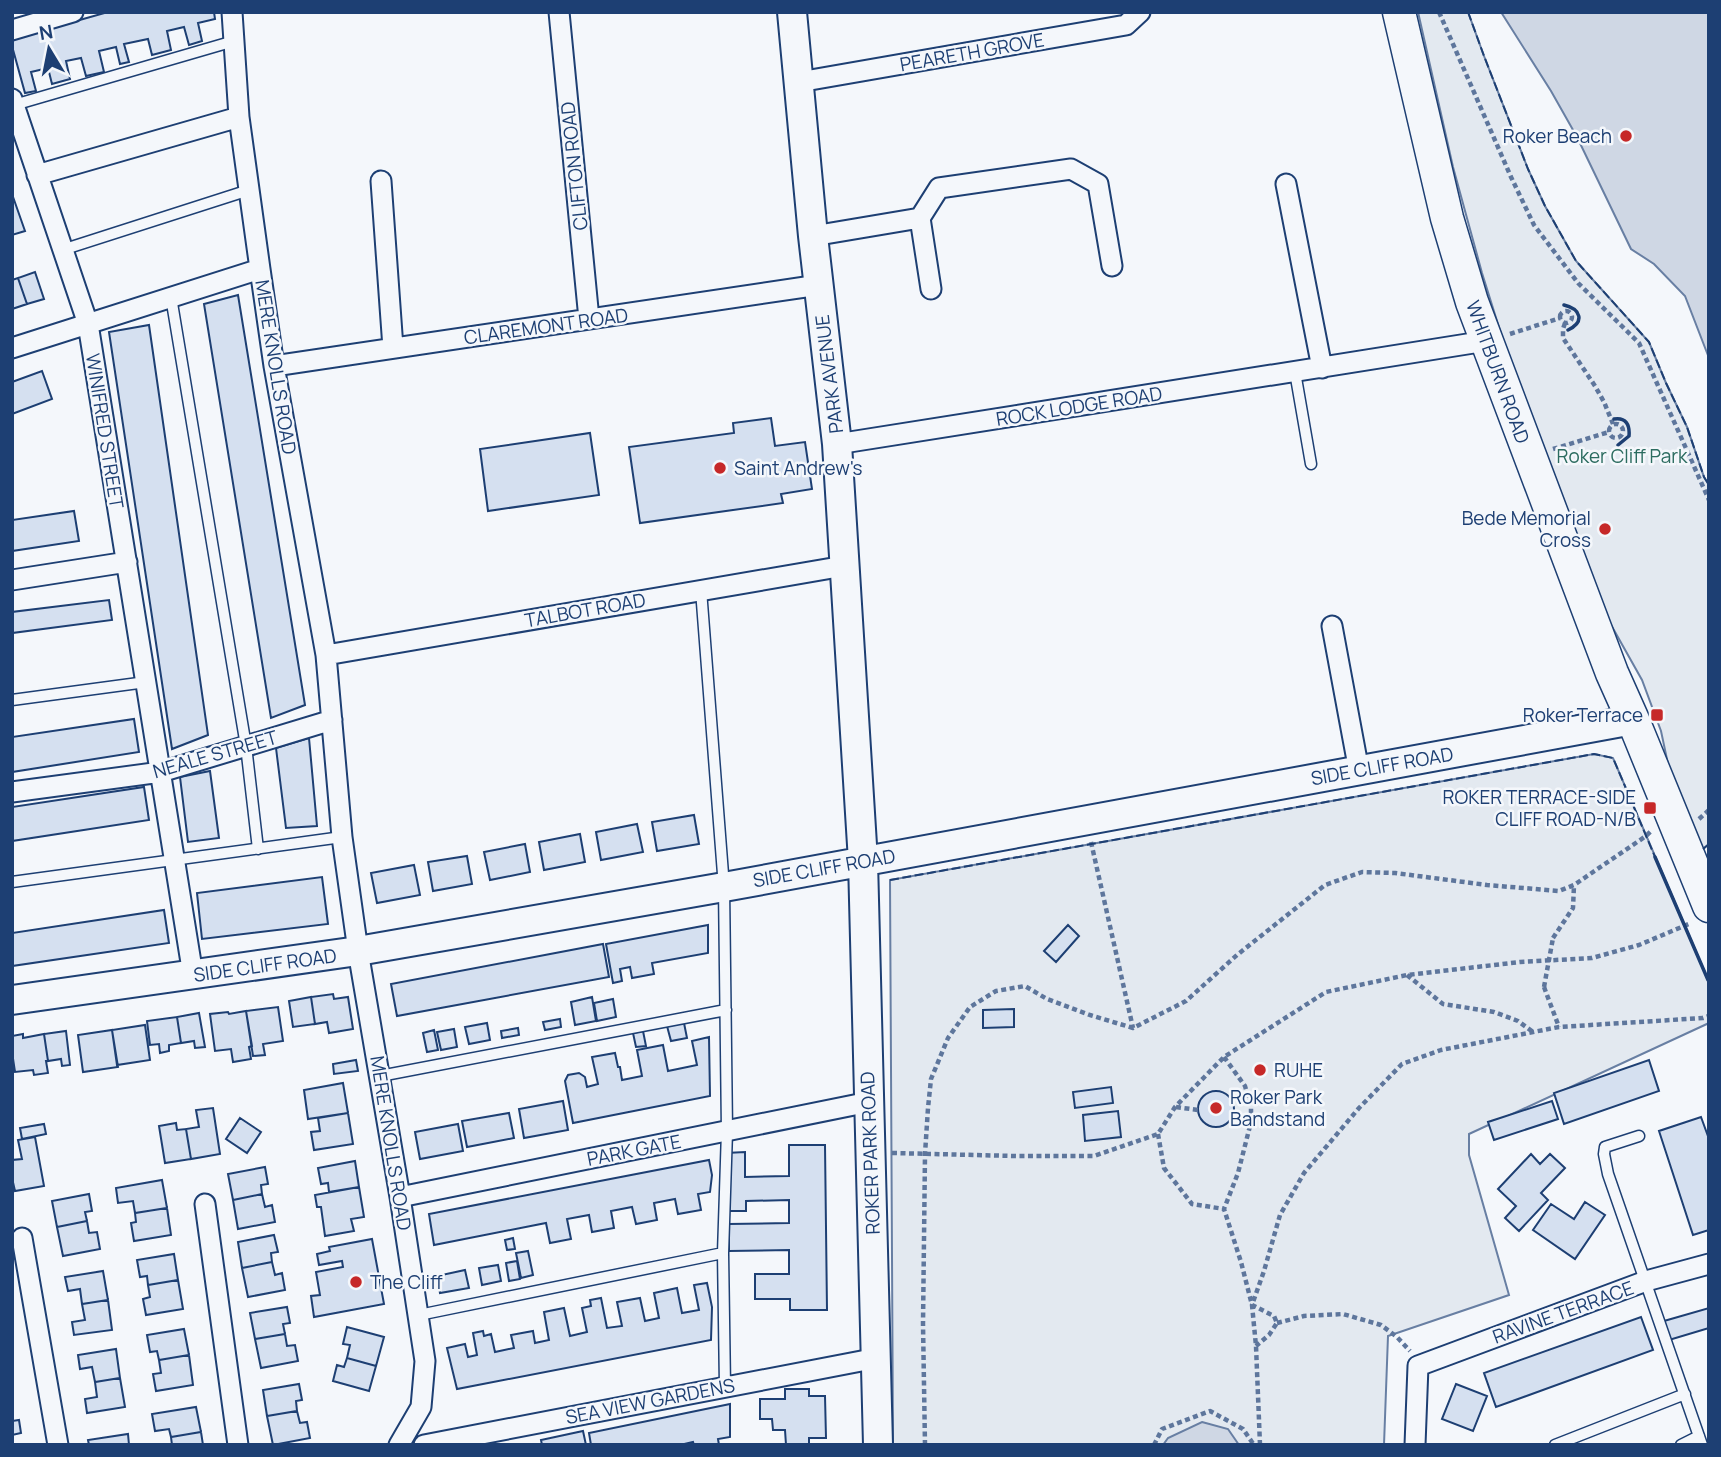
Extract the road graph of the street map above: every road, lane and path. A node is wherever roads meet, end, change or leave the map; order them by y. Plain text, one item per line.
1 (73, 12) edge
2 (232, 12) edge
3 (559, 12) edge
4 (792, 12) edge
5 (1140, 12) edge
6 (1399, 12) edge
7 (1439, 12) edge
8 (12, 30) edge
9 (234, 41) junction
10 (799, 82) junction
11 (13, 102) edge
12 (239, 117) junction
13 (37, 175) junction
14 (381, 181) dead end
15 (1286, 184) dead end
16 (249, 190) junction
17 (920, 218) junction
18 (813, 236) junction
19 (62, 250) junction
20 (1112, 266) dead end
21 (260, 269) junction
22 (819, 285) junction
23 (931, 289) dead end
24 (171, 298) junction
25 (1560, 318) junction
26 (589, 319) junction
27 (1565, 323) junction
28 (88, 324) junction
29 (1494, 339) junction
30 (12, 348) edge
31 (393, 348) junction
32 (274, 366) junction
33 (1322, 368) junction
34 (1295, 372) junction
35 (1613, 424) junction
36 (1609, 432) junction
37 (837, 444) junction
38 (1544, 452) dead end
39 (1311, 464) dead end
40 (1709, 500) edge
41 (127, 562) junction
42 (844, 566) junction
43 (12, 580) edge
44 (701, 590) junction
45 (1332, 626) dead end
46 (326, 655) junction
47 (146, 682) junction
48 (12, 700) edge
49 (332, 720) junction
50 (1633, 720) junction
51 (246, 746) junction
52 (1359, 771) junction
53 (161, 772) junction
54 (12, 792) edge
55 (1670, 809) junction
56 (1086, 821) junction
57 (342, 837) junction
58 (258, 849) junction
59 (175, 860) junction
60 (863, 861) junction
61 (12, 882) edge
62 (1574, 885) junction
63 (724, 887) junction
64 (1701, 902) edge
65 (359, 951) junction
66 (193, 975) junction
67 (1407, 975) junction
68 (12, 1000) edge
69 (726, 1010) junction
70 (1709, 1016) edge
71 (1559, 1027) junction
72 (1133, 1028) junction
73 (1533, 1032) junction
74 (1224, 1057) junction
75 (380, 1076) junction
76 (869, 1102) junction
77 (1175, 1107) junction
78 (1198, 1110) dead end
79 (727, 1131) junction
80 (1158, 1133) junction
81 (1640, 1136) dead end
82 (870, 1153) junction
83 (925, 1154) junction
84 (400, 1197) junction
85 (205, 1204) dead end
86 (1224, 1209) junction
87 (22, 1238) dead end
88 (723, 1253) junction
89 (1709, 1264) edge
90 (1646, 1282) junction
91 (1252, 1305) junction
92 (419, 1315) junction
93 (1277, 1323) junction
94 (1256, 1346) junction
95 (877, 1357) junction
96 (1418, 1366) junction
97 (725, 1387) junction
98 (1685, 1394) junction
99 (1701, 1441) edge
100 (58, 1445) edge
101 (238, 1445) edge
102 (399, 1445) edge
103 (424, 1445) edge
104 (878, 1445) edge
105 (925, 1445) edge
106 (1154, 1445) edge
107 (1254, 1445) edge
108 (1260, 1445) edge
109 (1415, 1445) edge
110 (1555, 1445) edge
111 (1681, 1445) edge

1 - 8 street
2 - 9 street, MERE KNOLLS ROAD
3 - 26 street, CLIFTON ROAD
4 - 10 street, PARK AVENUE
5 - 10 street, PEARETH GROVE
6 - 29 main road, WHITBURN ROAD
7 - 40 path
9 - 11 lane
9 - 12 street, MERE KNOLLS ROAD
10 - 18 street, PARK AVENUE
11 - 13 street, WINIFRED STREET
12 - 13 street
12 - 16 street, MERE KNOLLS ROAD
13 - 19 street, WINIFRED STREET
14 - 31 street
15 - 33 street
16 - 19 lane
16 - 21 street, MERE KNOLLS ROAD
17 - 18 street
17 - 20 street
17 - 23 street
18 - 22 street, PARK AVENUE
19 - 28 street, WINIFRED STREET
21 - 24 street
21 - 32 street, MERE KNOLLS ROAD
22 - 26 street, CLAREMONT ROAD
22 - 37 street, PARK AVENUE
24 - 28 street
24 - 51 lane
25 - 27 path
25 - 27 path
25 - 29 path
26 - 31 street, CLAREMONT ROAD
27 - 35 path
28 - 30 street
28 - 41 street, WINIFRED STREET
29 - 33 street, ROCK LODGE ROAD
29 - 50 main road, WHITBURN ROAD
31 - 32 street, CLAREMONT ROAD
32 - 46 street, MERE KNOLLS ROAD
33 - 34 street, ROCK LODGE ROAD
34 - 37 street, ROCK LODGE ROAD
34 - 39 lane
35 - 36 path
35 - 36 path
36 - 38 path
37 - 42 street, PARK AVENUE
41 - 43 street
41 - 47 street, WINIFRED STREET
42 - 44 street, TALBOT ROAD
42 - 60 street, PARK AVENUE
44 - 46 street, TALBOT ROAD
44 - 63 lane
45 - 52 street
46 - 49 street, MERE KNOLLS ROAD
47 - 48 lane
47 - 53 street, WINIFRED STREET
49 - 51 street, NEALE STREET
49 - 57 street, MERE KNOLLS ROAD
50 - 52 street, SIDE CLIFF ROAD
50 - 55 main road
51 - 53 street, NEALE STREET
51 - 58 lane
52 - 56 street, SIDE CLIFF ROAD
53 - 54 street, NEALE STREET
53 - 59 street, WINIFRED STREET
55 - 62 path
55 - 64 main road
56 - 60 street, SIDE CLIFF ROAD
56 - 72 path
57 - 58 lane
57 - 65 street, MERE KNOLLS ROAD
58 - 59 lane
59 - 61 lane
59 - 66 street, WINIFRED STREET
60 - 63 street, SIDE CLIFF ROAD
60 - 76 street, ROKER PARK ROAD
62 - 71 path, bridge
62 - 72 path
63 - 65 street, SIDE CLIFF ROAD
63 - 69 lane
64 - 67 path
65 - 66 street, SIDE CLIFF ROAD
65 - 75 street, MERE KNOLLS ROAD
66 - 68 street, SIDE CLIFF ROAD
67 - 73 path
67 - 74 path
69 - 75 lane
69 - 79 lane
70 - 71 path
71 - 73 path
72 - 83 path
73 - 91 path
74 - 77 path
74 - 86 path
75 - 84 street, MERE KNOLLS ROAD
76 - 79 street, PARK GATE
76 - 82 street, ROKER PARK ROAD
77 - 78 path
77 - 80 path
79 - 84 street, PARK GATE
79 - 88 lane
80 - 83 path
80 - 86 path
81 - 90 lane
82 - 83 path
82 - 95 street, ROKER PARK ROAD
83 - 105 path
84 - 92 street, MERE KNOLLS ROAD
85 - 101 street
86 - 91 path
87 - 100 street
88 - 92 lane
88 - 97 lane
89 - 90 street, RAVINE TERRACE
90 - 96 street, RAVINE TERRACE
90 - 98 lane
91 - 93 path
91 - 94 path
92 - 102 street, MERE KNOLLS ROAD
93 - 94 path
93 - 96 path
94 - 108 path
95 - 97 street, SEA VIEW GARDENS
95 - 104 street, ROKER PARK ROAD
96 - 109 street
97 - 103 street, SEA VIEW GARDENS
98 - 99 lane
98 - 110 lane
99 - 111 lane
106 - 107 path

